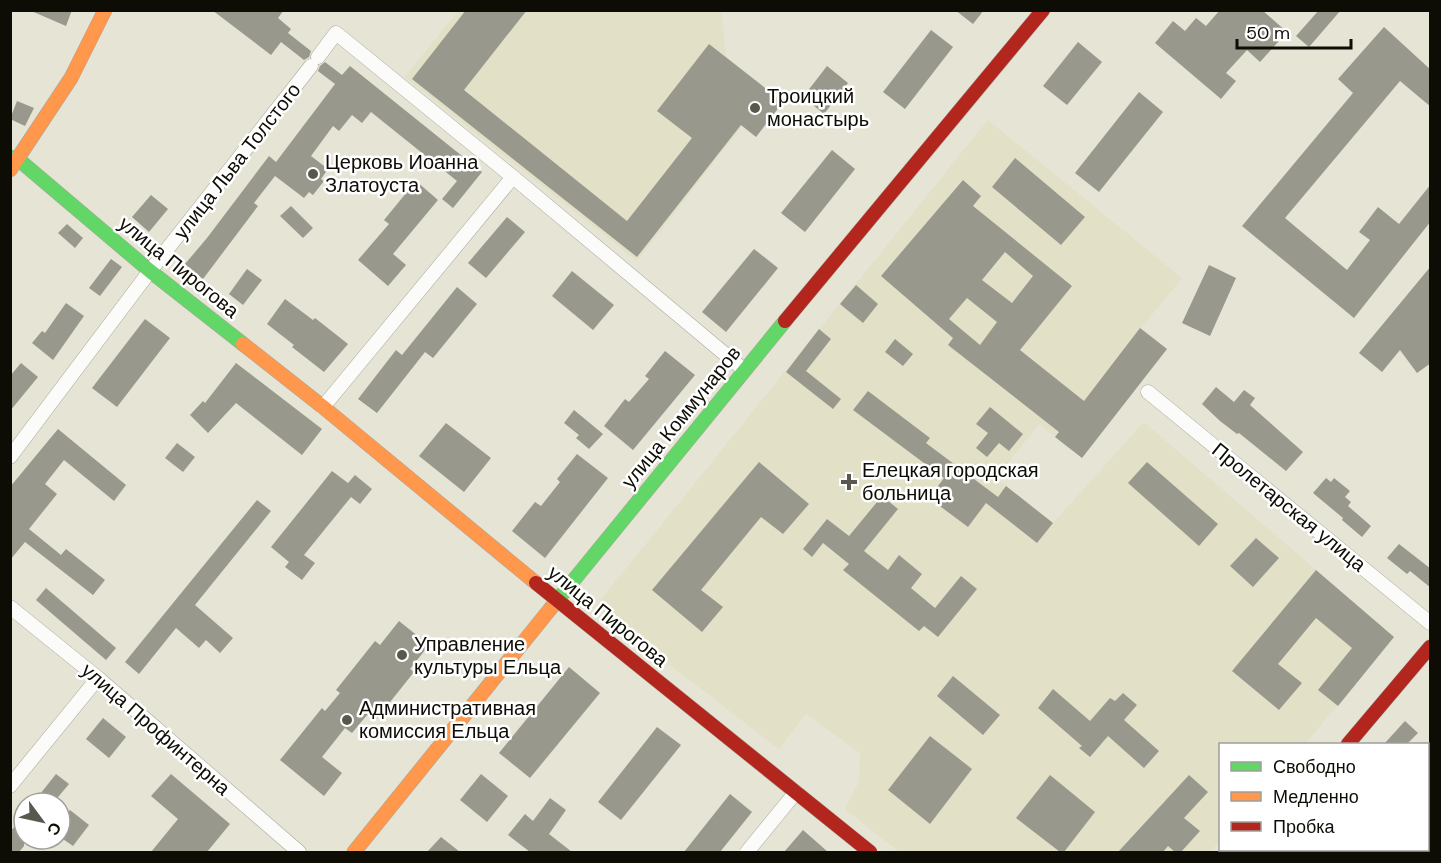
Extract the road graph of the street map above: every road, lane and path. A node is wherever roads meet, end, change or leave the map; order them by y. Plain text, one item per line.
1 (105, 10) edge
2 (1042, 10) edge
3 (13, 162) edge
4 (513, 177) junction
5 (150, 271) junction
6 (744, 370) junction
7 (1148, 392) dead end
8 (323, 407) junction
9 (10, 457) edge
10 (557, 600) junction
11 (10, 607) edge
12 (1431, 622) edge
13 (1431, 647) edge
14 (98, 678) junction
15 (1349, 743) edge
16 (10, 786) edge
17 (796, 792) junction
18 (300, 852) edge
19 (354, 852) edge
20 (747, 852) edge
21 (870, 852) edge

1 - 3 street
2 - 6 street, улица Коммунаров
3 - 5 street, улица Пирогова
4 - 5 street, улица Льва Толстого
4 - 6 street
4 - 8 street
5 - 8 street, улица Пирогова
5 - 9 street, улица Льва Толстого
6 - 10 street, улица Коммунаров
7 - 12 street, Пролетарская улица
8 - 10 street, улица Пирогова
10 - 17 street, улица Пирогова
10 - 19 street, улица Коммунаров
11 - 14 street, улица Профинтерна
13 - 15 street
14 - 16 street
14 - 18 street, улица Профинтерна
17 - 20 street
17 - 21 street, улица Пирогова

